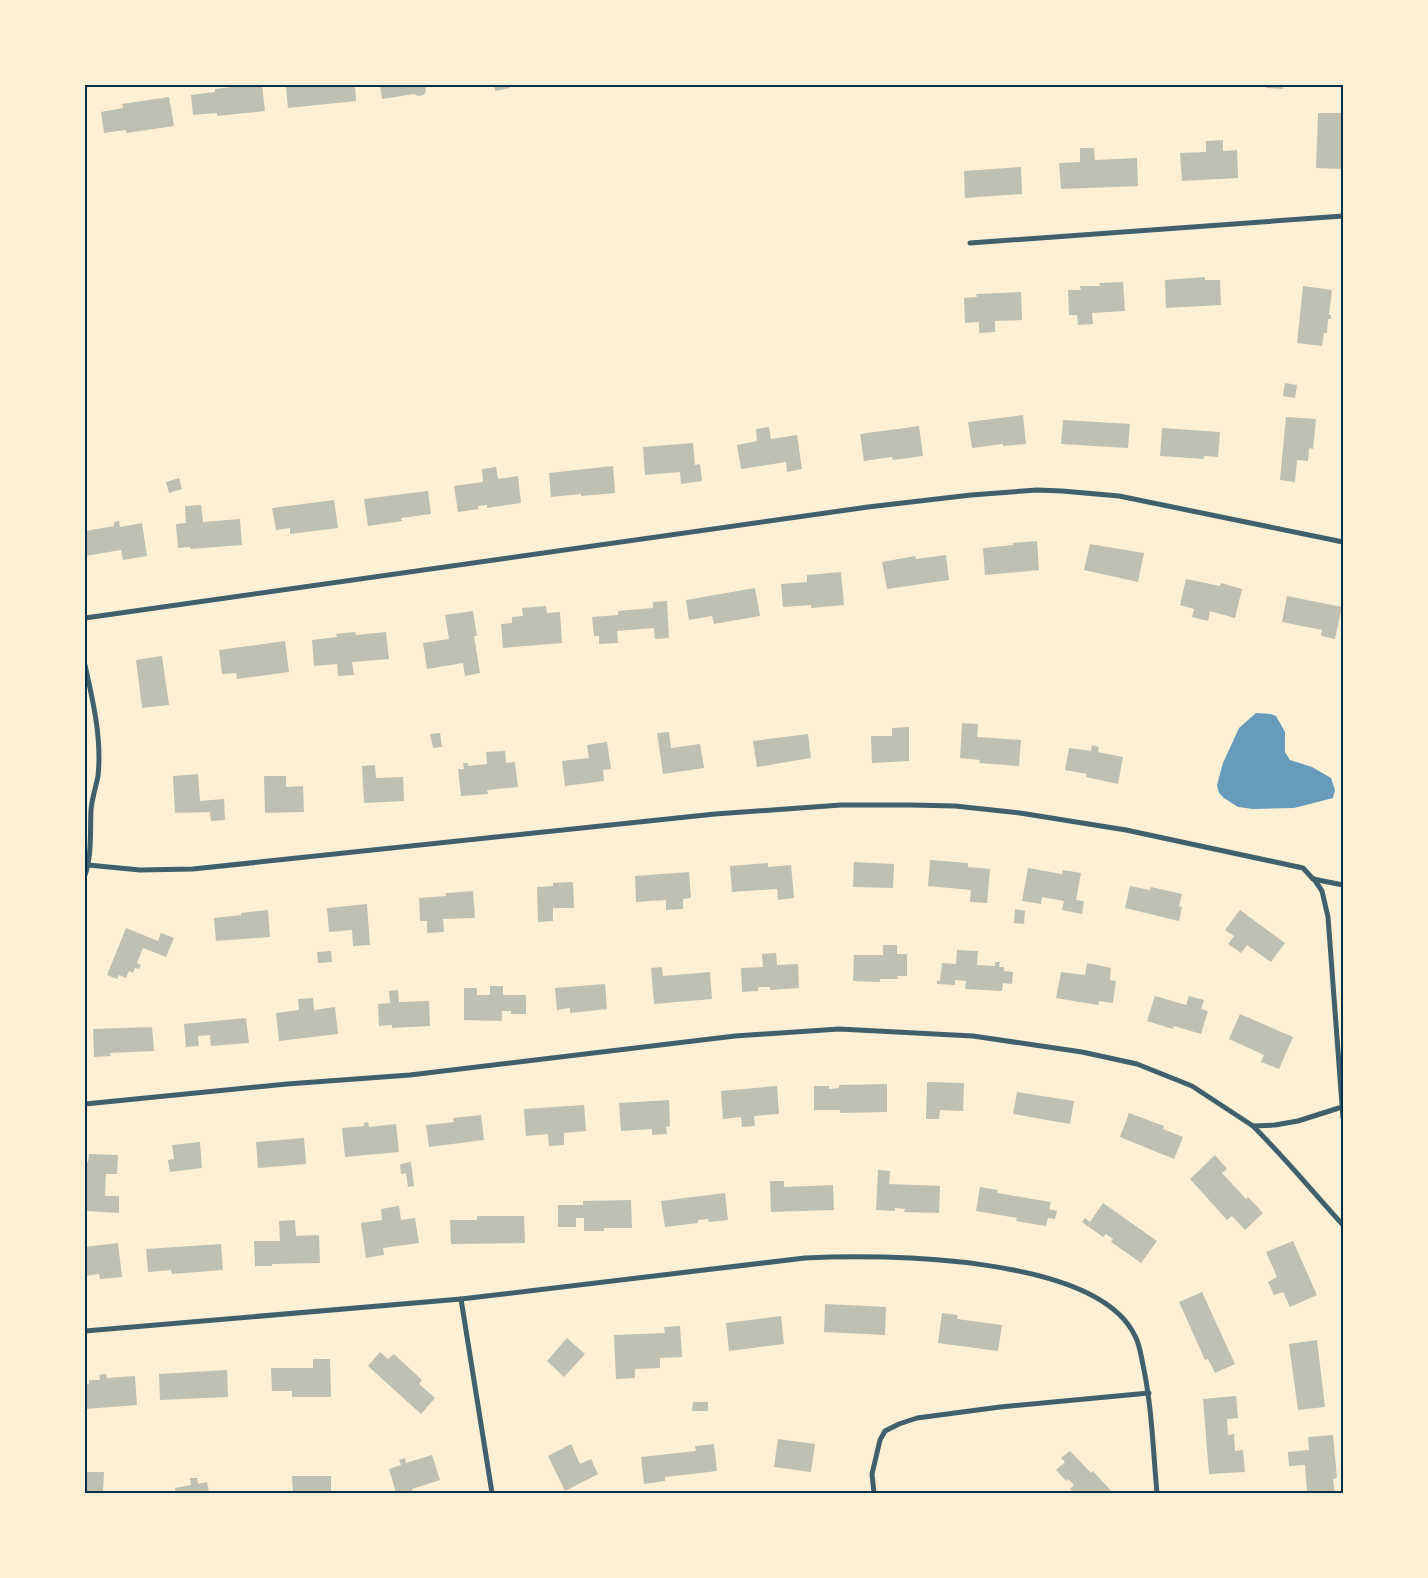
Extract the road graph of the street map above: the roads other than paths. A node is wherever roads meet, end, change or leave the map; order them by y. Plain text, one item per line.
1 (1343, 216) edge
2 (970, 243) dead end
3 (1343, 542) edge
4 (85, 618) edge
5 (85, 665) edge
6 (88, 865) junction
7 (85, 875) edge
8 (1314, 879) junction
9 (1343, 885) edge
10 (85, 1104) edge
11 (1342, 1107) junction
12 (1343, 1118) edge
13 (1252, 1126) junction
14 (1343, 1225) edge
15 (460, 1299) junction
16 (85, 1331) edge
17 (1149, 1394) junction
18 (492, 1493) edge
19 (874, 1493) edge
20 (1157, 1493) edge

1 - 2 street
3 - 4 street
5 - 6 street
6 - 7 street
6 - 8 street
8 - 9 street
8 - 11 street
10 - 13 street
11 - 12 street
11 - 13 street
13 - 14 street
15 - 16 street
15 - 17 street
15 - 18 street
17 - 19 street
17 - 20 street

